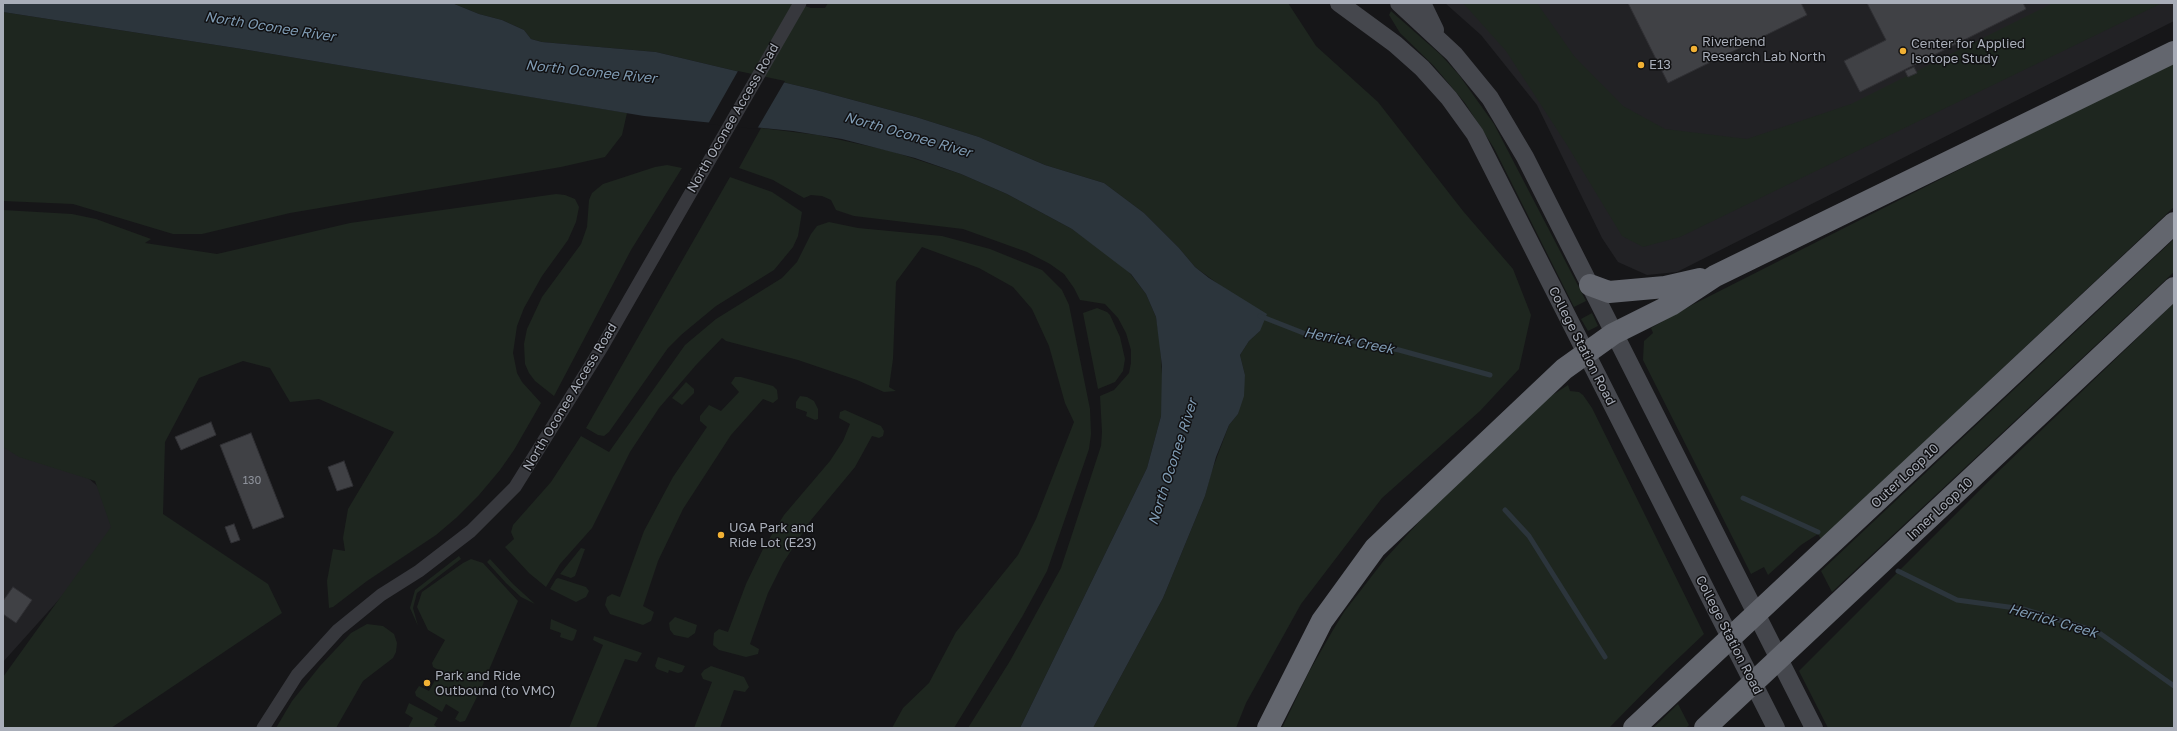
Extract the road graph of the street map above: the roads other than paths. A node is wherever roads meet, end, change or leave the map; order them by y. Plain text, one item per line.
1 (800, 3) edge
2 (1399, 3) edge
3 (1422, 3) edge
4 (1346, 5) edge
5 (1441, 41) junction
6 (2174, 52) edge
7 (2174, 223) edge
8 (1715, 276) junction
9 (1590, 286) junction
10 (2174, 288) edge
11 (1613, 334) junction
12 (1586, 354) junction
13 (263, 728) edge
14 (1268, 728) edge
15 (1634, 728) edge
16 (1705, 728) edge
17 (1776, 728) edge
18 (1814, 728) edge

1 - 13 street, North Oconee Access Road
2 - 5 main road
3 - 5 main road
4 - 12 main road, College Station Road
5 - 9 main road
6 - 8 highway
7 - 15 highway, Outer Loop 10
8 - 9 highway
8 - 11 highway
9 - 11 main road
10 - 16 highway, Inner Loop 10
11 - 12 highway
11 - 18 main road
12 - 14 highway
12 - 17 main road, College Station Road

